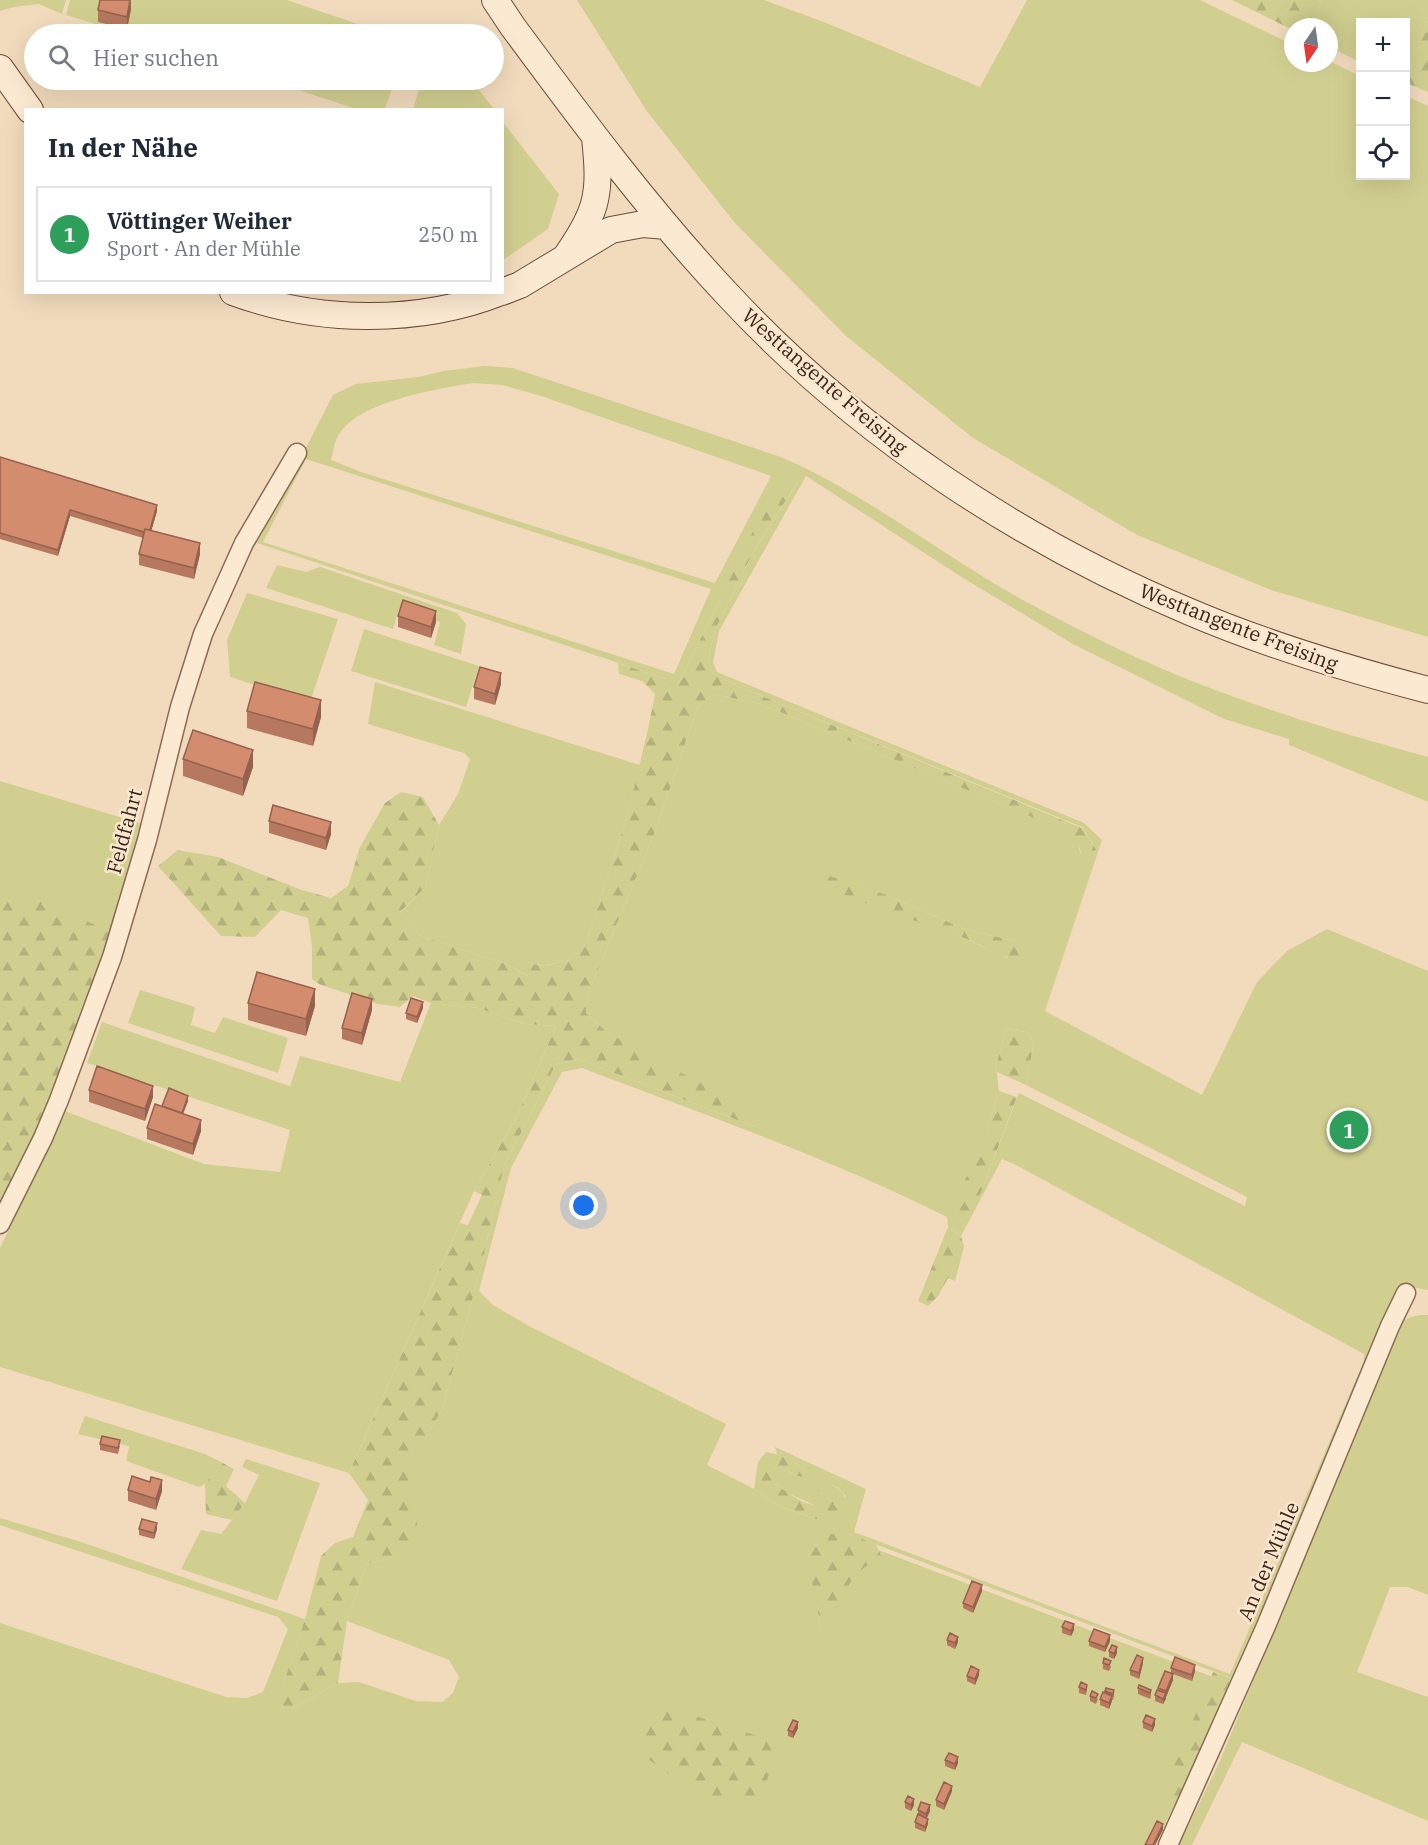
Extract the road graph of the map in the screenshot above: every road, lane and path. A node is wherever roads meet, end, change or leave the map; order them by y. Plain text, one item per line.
1 (495, 0) edge
2 (0, 68) edge
3 (29, 108) edge
4 (595, 137) junction
5 (667, 226) junction
6 (567, 255) junction
7 (504, 291) edge
8 (239, 294) edge
9 (497, 294) edge
10 (297, 453) dead end
11 (1428, 690) edge
12 (0, 1224) edge
13 (1406, 1293) dead end
14 (1168, 1845) edge

1 - 4 main road, Westtangente Freising
2 - 3 main road
4 - 5 main road, Westtangente Freising
4 - 6 main road
5 - 6 main road
5 - 11 main road, Westtangente Freising
6 - 7 main road
8 - 9 main road
10 - 12 street, Feldfahrt
13 - 14 street, An der Mühle

